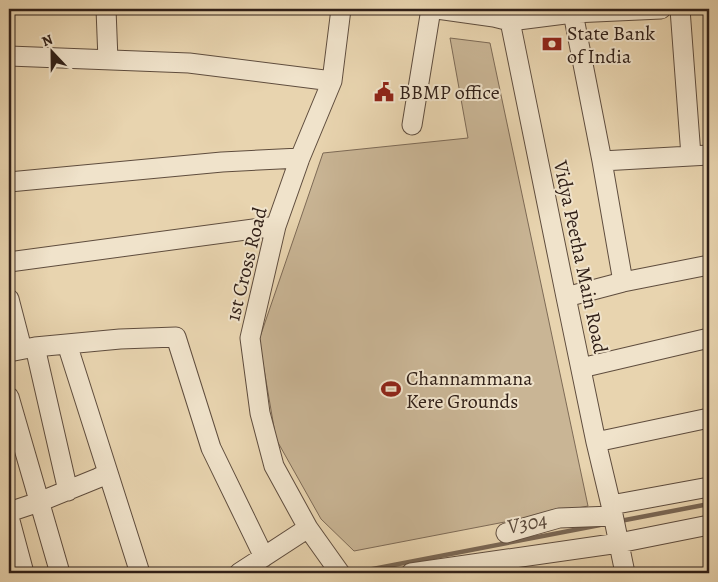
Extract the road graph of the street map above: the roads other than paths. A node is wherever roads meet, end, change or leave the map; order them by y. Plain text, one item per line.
1 (106, 9) edge
2 (341, 9) edge
3 (431, 9) edge
4 (437, 9) edge
5 (661, 9) edge
6 (680, 9) edge
7 (573, 13) junction
8 (510, 15) edge
9 (9, 56) edge
10 (108, 60) junction
11 (332, 81) junction
12 (412, 125) dead end
13 (700, 155) edge
14 (300, 158) junction
15 (602, 161) junction
16 (9, 182) edge
17 (276, 226) junction
18 (9, 262) edge
19 (709, 265) edge
20 (623, 282) junction
21 (566, 297) junction
22 (9, 299) edge
23 (709, 338) edge
24 (67, 344) junction
25 (22, 349) edge
26 (581, 368) junction
27 (9, 397) edge
28 (709, 418) edge
29 (596, 442) junction
30 (108, 473) junction
31 (709, 488) edge
32 (68, 491) junction
33 (40, 502) junction
34 (9, 512) edge
35 (9, 517) edge
36 (615, 522) junction
37 (709, 526) edge
38 (308, 528) junction
39 (506, 533) dead end
40 (264, 557) junction
41 (24, 573) edge
42 (60, 573) edge
43 (140, 573) edge
44 (240, 573) edge
45 (340, 573) edge
46 (411, 573) edge
47 (625, 573) edge

1 - 10 street
2 - 11 street, 1st Cross Road
3 - 12 street
4 - 8 street
5 - 7 street
6 - 13 street
7 - 8 street
7 - 15 street
8 - 21 street, Vidya Peetha Main Road
9 - 10 street
10 - 11 street
11 - 14 street, 1st Cross Road
13 - 15 street
14 - 16 street
14 - 17 street, 1st Cross Road
15 - 20 street
17 - 18 street
17 - 38 street, 1st Cross Road
19 - 20 street
20 - 21 street
21 - 26 street, Vidya Peetha Main Road
22 - 25 street
23 - 26 street
24 - 25 street
24 - 30 street
24 - 40 street
25 - 32 street
26 - 29 street, Vidya Peetha Main Road
27 - 33 street
28 - 29 street
29 - 36 street, Vidya Peetha Main Road
30 - 32 street
30 - 43 street
31 - 36 street
32 - 33 street
33 - 34 street
33 - 42 street
35 - 41 street
36 - 37 street
36 - 39 street
36 - 46 street
36 - 47 street, Vidya Peetha Main Road
38 - 40 street
38 - 45 street, 1st Cross Road
40 - 44 street

